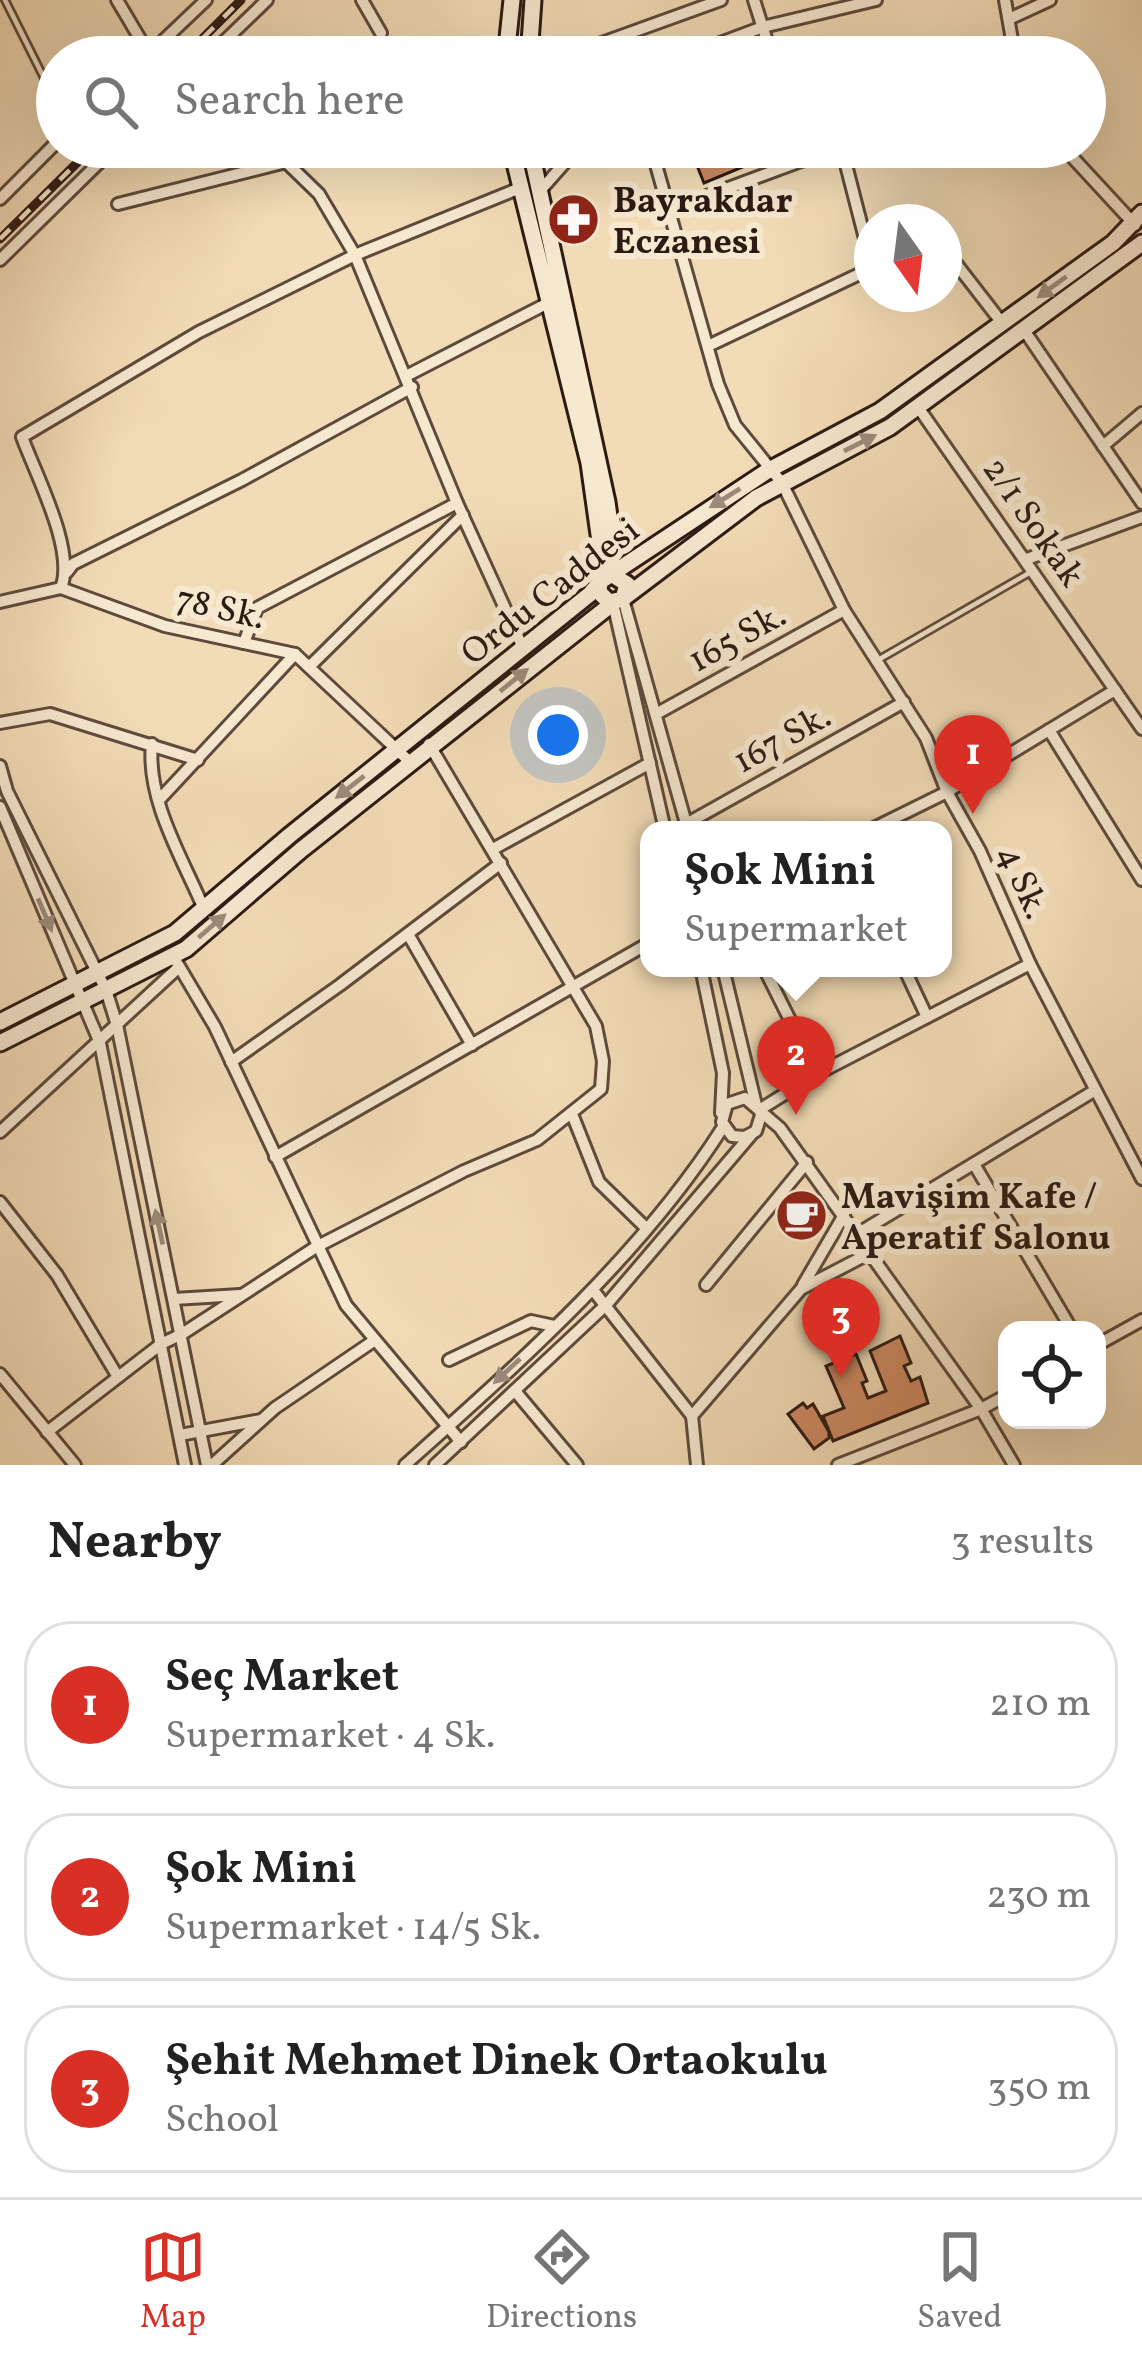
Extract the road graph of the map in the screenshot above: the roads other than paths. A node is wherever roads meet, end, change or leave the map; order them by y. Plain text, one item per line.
1 (5, 0) edge
2 (118, 0) edge
3 (206, 0) edge
4 (267, 0) edge
5 (362, 0) edge
6 (512, 0) edge
7 (533, 0) edge
8 (721, 0) edge
9 (754, 0) edge
10 (877, 0) edge
11 (1005, 0) edge
12 (1050, 0) edge
13 (1009, 19) junction
14 (764, 27) junction
15 (381, 33) dead end
16 (137, 36) edge
17 (169, 36) edge
18 (230, 36) edge
19 (508, 36) edge
20 (530, 36) edge
21 (621, 36) edge
22 (739, 36) edge
23 (766, 36) edge
24 (1012, 36) edge
25 (36, 62) edge
26 (36, 163) edge
27 (94, 168) edge
28 (262, 168) edge
29 (292, 168) edge
30 (516, 168) edge
31 (534, 168) edge
32 (560, 168) edge
33 (657, 168) edge
34 (782, 168) edge
35 (847, 168) edge
36 (1084, 168) edge
37 (520, 188) junction
38 (539, 191) junction
39 (0, 199) edge
40 (118, 204) dead end
41 (856, 204) edge
42 (670, 210) junction
43 (1140, 223) edge
44 (1142, 243) edge
45 (355, 255) junction
46 (0, 260) edge
47 (962, 270) edge
48 (854, 276) edge
49 (548, 303) junction
50 (1007, 319) junction
51 (1018, 334) junction
52 (708, 346) junction
53 (410, 381) junction
54 (912, 400) junction
55 (1142, 413) edge
56 (1103, 446) junction
57 (769, 470) junction
58 (782, 483) junction
59 (1142, 503) edge
60 (460, 509) junction
61 (1142, 517) edge
62 (1030, 565) junction
63 (68, 572) junction
64 (604, 581) junction
65 (61, 588) junction
66 (618, 601) junction
67 (0, 602) edge
68 (844, 610) junction
69 (244, 643) junction
70 (523, 648) junction
71 (296, 654) junction
72 (878, 661) junction
73 (310, 667) junction
74 (1114, 690) junction
75 (904, 702) junction
76 (656, 714) junction
77 (0, 723) edge
78 (1142, 729) edge
79 (1049, 730) junction
80 (420, 732) junction
81 (152, 744) junction
82 (431, 746) junction
83 (399, 748) junction
84 (198, 760) junction
85 (411, 763) junction
86 (650, 764) junction
87 (0, 766) edge
88 (947, 792) junction
89 (159, 800) junction
90 (0, 807) edge
91 (663, 821) edge
92 (685, 821) edge
93 (697, 821) edge
94 (888, 821) edge
95 (493, 849) junction
96 (502, 863) junction
97 (1142, 880) edge
98 (204, 909) junction
99 (408, 934) junction
100 (640, 949) edge
101 (176, 961) junction
102 (1030, 964) junction
103 (98, 974) junction
104 (703, 977) edge
105 (725, 977) edge
106 (768, 977) edge
107 (908, 977) edge
108 (74, 985) junction
109 (574, 987) junction
110 (106, 990) junction
111 (81, 1003) junction
112 (927, 1017) junction
113 (0, 1022) edge
114 (117, 1025) junction
115 (0, 1043) edge
116 (100, 1043) junction
117 (472, 1045) junction
118 (231, 1062) junction
119 (817, 1074) junction
120 (1094, 1091) junction
121 (759, 1110) junction
122 (572, 1114) junction
123 (722, 1122) junction
124 (0, 1132) edge
125 (751, 1135) junction
126 (275, 1157) junction
127 (807, 1162) junction
128 (974, 1164) junction
129 (1142, 1179) edge
130 (0, 1202) edge
131 (844, 1215) junction
132 (645, 1227) junction
133 (857, 1234) junction
134 (316, 1246) junction
135 (870, 1253) junction
136 (706, 1285) dead end
137 (801, 1288) junction
138 (592, 1290) junction
139 (243, 1294) junction
140 (175, 1299) junction
141 (607, 1304) junction
142 (1142, 1320) edge
143 (1067, 1321) edge
144 (554, 1326) junction
145 (182, 1334) junction
146 (375, 1340) junction
147 (1106, 1340) edge
148 (161, 1344) junction
149 (448, 1360) dead end
150 (0, 1374) edge
151 (118, 1377) junction
152 (515, 1391) junction
153 (998, 1400) edge
154 (981, 1409) junction
155 (692, 1416) junction
156 (265, 1419) junction
157 (447, 1427) junction
158 (201, 1431) junction
159 (47, 1432) junction
160 (179, 1435) junction
161 (461, 1442) junction
162 (75, 1465) edge
163 (185, 1465) edge
164 (210, 1465) edge
165 (406, 1465) edge
166 (435, 1465) edge
167 (578, 1465) edge
168 (698, 1465) edge
169 (840, 1465) edge
170 (1014, 1465) edge

1 - 25 lane
2 - 16 street
3 - 17 street
4 - 18 street
5 - 15 street
6 - 19 main road
7 - 20 main road
8 - 21 street
9 - 14 street
10 - 14 street
11 - 13 street
12 - 13 street
13 - 24 street
14 - 22 street
14 - 23 street
26 - 39 street
27 - 46 street
28 - 40 street
29 - 45 street
30 - 37 main road
31 - 38 main road
32 - 38 street
33 - 42 street, 4 Sk.
34 - 42 street
35 - 41 street
36 - 43 street
37 - 45 street
37 - 49 main road
38 - 64 main road
42 - 52 street, 4 Sk.
43 -> 50 main road, Ordu Caddesi
44 - 51 main road, Ordu Caddesi
45 - 53 street
45 - 63 street
47 - 50 street
48 - 52 street
49 - 53 street
49 - 64 main road
50 - 51 main road
50 - 54 main road, Ordu Caddesi
51 - 54 main road, Ordu Caddesi
51 - 56 street
52 - 57 street, 4 Sk.
53 - 60 street
53 - 63 street
54 - 57 main road, Ordu Caddesi
58 -> 54 main road, Ordu Caddesi
54 - 62 street, 2/1 Sokak
55 - 56 street
56 - 59 street
57 - 58 street, 4 Sk.
57 -> 64 main road, Ordu Caddesi
58 - 66 main road, Ordu Caddesi
58 - 68 street, 4 Sk.
60 - 69 street
60 - 70 street
60 - 73 street
61 - 62 street
62 - 72 lane
62 - 74 street, 2/1 Sokak
63 - 65 street
64 - 66 main road
64 - 66 main road
64 - 70 main road, Ordu Caddesi
65 - 67 street
65 - 69 street, 78 Sk.
66 - 76 street
82 -> 66 main road, Ordu Caddesi
66 - 86 street
68 - 72 street, 4 Sk.
68 - 76 street, 165 Sk.
69 - 71 street, 78 Sk.
70 - 80 main road, Ordu Caddesi
71 - 73 street, 78 Sk.
71 - 84 street
72 - 75 street, 4 Sk.
73 - 83 street, 78 Sk.
74 - 78 street, 2/1 Sokak
74 - 79 street
75 - 88 street, 4 Sk.
75 - 93 street, 167 Sk.
76 - 92 street
77 - 81 street
79 - 88 street
79 - 97 street
80 - 82 street
80 - 83 main road, Ordu Caddesi
81 - 84 street
81 - 89 street
82 - 85 main road, Ordu Caddesi
82 - 95 street
83 - 85 street, 78 Sk.
83 -> 98 main road, Ordu Caddesi
84 - 89 street
101 -> 85 main road, Ordu Caddesi
86 - 91 street
86 - 95 street
87 - 103 street
88 - 94 street
88 - 102 street, 4 Sk.
89 - 98 street
90 -> 108 street
95 - 96 street
96 - 99 street
96 - 109 street
98 - 103 main road, Ordu Caddesi
99 - 117 street
99 - 118 street
100 - 109 street
101 - 110 main road, Ordu Caddesi
101 - 114 street
101 - 118 street
102 - 112 street
102 - 120 street, 4 Sk.
103 - 108 main road, Ordu Caddesi
103 - 110 street
104 - 123 street
105 - 121 street
106 - 119 street
107 - 112 street
108 - 111 street
108 - 113 main road, Ordu Caddesi
109 - 117 street
109 - 122 street
110 - 111 main road, Ordu Caddesi
110 - 114 street
111 - 115 main road, Ordu Caddesi
111 - 116 street
112 - 119 street
114 - 116 street
140 -> 114 street
116 - 124 street
116 - 148 street
117 - 126 street
118 - 126 street
119 - 121 street
120 - 128 street
120 - 129 street, 4 Sk.
121 - 123 street
121 - 125 street
121 - 127 street
122 - 132 street
122 - 134 street
123 - 125 street
123 - 132 street
125 - 141 street
126 - 134 street
127 - 131 street
127 - 136 street
128 - 133 street
128 - 143 street
130 - 151 street
131 - 133 street
131 - 137 street
132 - 138 street
133 - 135 street
134 - 139 street
134 - 146 street
135 - 137 street
135 - 154 street
137 - 155 street
138 - 141 street
138 - 144 street
139 - 140 street
139 - 145 street
140 - 145 street
141 - 152 street
141 - 155 street
142 - 147 street
144 - 149 street
144 -> 157 street
145 - 148 street
145 - 158 street
146 - 156 street
146 - 157 street
148 - 151 street
148 - 160 street
150 - 159 street
151 - 159 street
152 - 161 street
152 - 167 street
153 - 154 street
154 - 169 street
154 - 170 street
155 - 168 street
156 - 158 street
156 - 164 street
157 - 161 street
157 - 165 street
158 - 160 street
158 - 164 street
159 - 162 street
160 - 163 street
161 - 166 street

